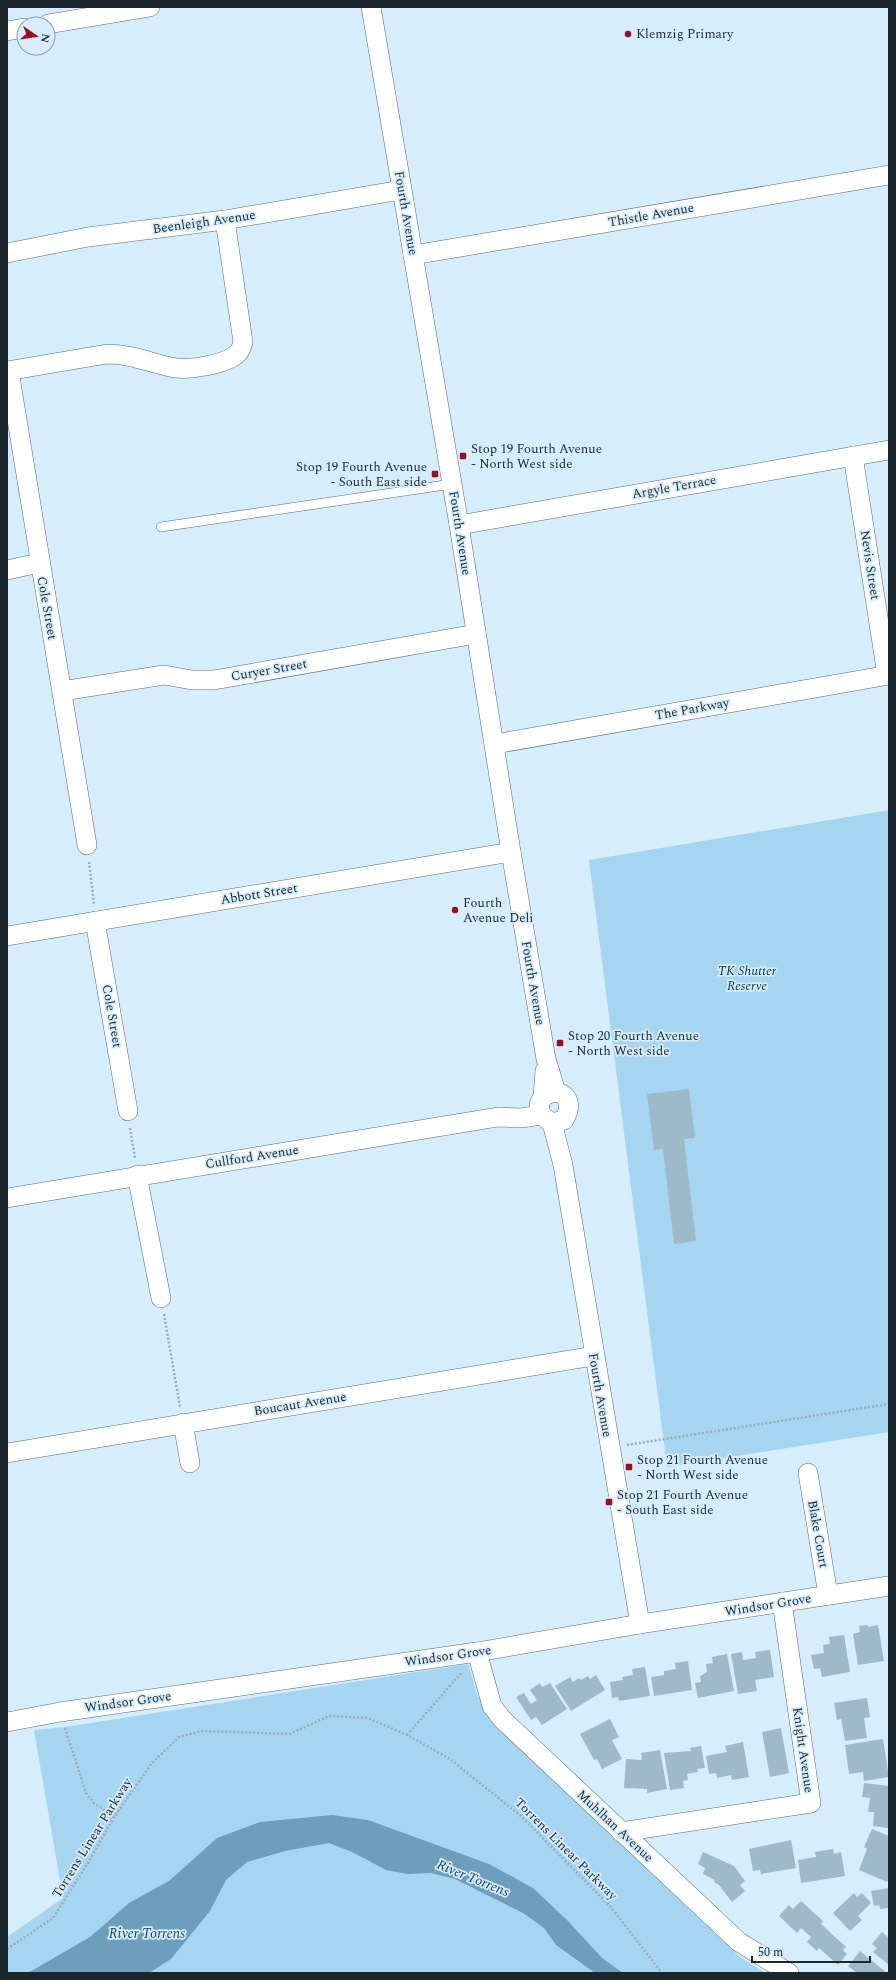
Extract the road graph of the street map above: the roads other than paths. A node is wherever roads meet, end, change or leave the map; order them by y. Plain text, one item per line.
1 (371, 7) edge
2 (143, 8) edge
3 (56, 23) edge
4 (889, 175) edge
5 (401, 190) junction
6 (226, 220) junction
7 (7, 253) edge
8 (413, 255) junction
9 (8, 371) edge
10 (889, 450) edge
11 (853, 456) junction
12 (452, 484) junction
13 (459, 524) junction
14 (161, 527) dead end
15 (39, 563) junction
16 (7, 570) edge
17 (476, 634) junction
18 (888, 675) edge
19 (62, 691) junction
20 (494, 744) junction
21 (87, 845) road end
22 (510, 852) junction
23 (95, 921) junction
24 (7, 936) edge
25 (549, 1109) junction
26 (128, 1111) road end
27 (137, 1175) junction
28 (7, 1198) edge
29 (161, 1298) road end
30 (594, 1356) junction
31 (183, 1423) junction
32 (7, 1453) edge
33 (190, 1463) dead end
34 (808, 1473) dead end
35 (889, 1586) edge
36 (828, 1596) junction
37 (782, 1602) junction
38 (640, 1624) junction
39 (477, 1652) junction
40 (7, 1722) edge
41 (621, 1832) junction
42 (789, 1973) edge

1 - 5 street, Fourth Avenue
2 - 3 street
4 - 8 street, Thistle Avenue
5 - 6 street, Beenleigh Avenue
5 - 8 street, Fourth Avenue
6 - 7 street, Beenleigh Avenue
6 - 9 street
8 - 12 street, Fourth Avenue
9 - 15 street, Cole Street
10 - 11 street, Argyle Terrace
11 - 13 street, Argyle Terrace
11 - 18 street, Nevis Street
12 - 13 street, Fourth Avenue
12 - 14 lane
13 - 17 street, Fourth Avenue
15 - 16 street
15 - 19 street, Cole Street
17 - 19 street, Curyer Street
17 - 20 street, Fourth Avenue
18 - 20 street, The Parkway
19 - 21 street, Cole Street
20 - 22 street, Fourth Avenue
22 - 23 street, Abbott Street
22 - 25 street, Fourth Avenue
23 - 24 street, Abbott Street
23 - 26 street, Cole Street
25 - 27 street, Cullford Avenue
25 - 30 street, Fourth Avenue
27 - 28 street, Cullford Avenue
27 - 29 street
30 - 31 street, Boucaut Avenue
30 - 38 street, Fourth Avenue
31 - 32 street, Boucaut Avenue
31 - 33 street
34 - 36 street, Blake Court
35 - 36 street, Windsor Grove
36 - 37 street, Windsor Grove
37 - 38 street, Windsor Grove
37 - 41 street, Knight Avenue
38 - 39 street, Windsor Grove
39 - 40 street, Windsor Grove
39 - 41 street, Muhlhan Avenue
41 - 42 street, Muhlhan Avenue

